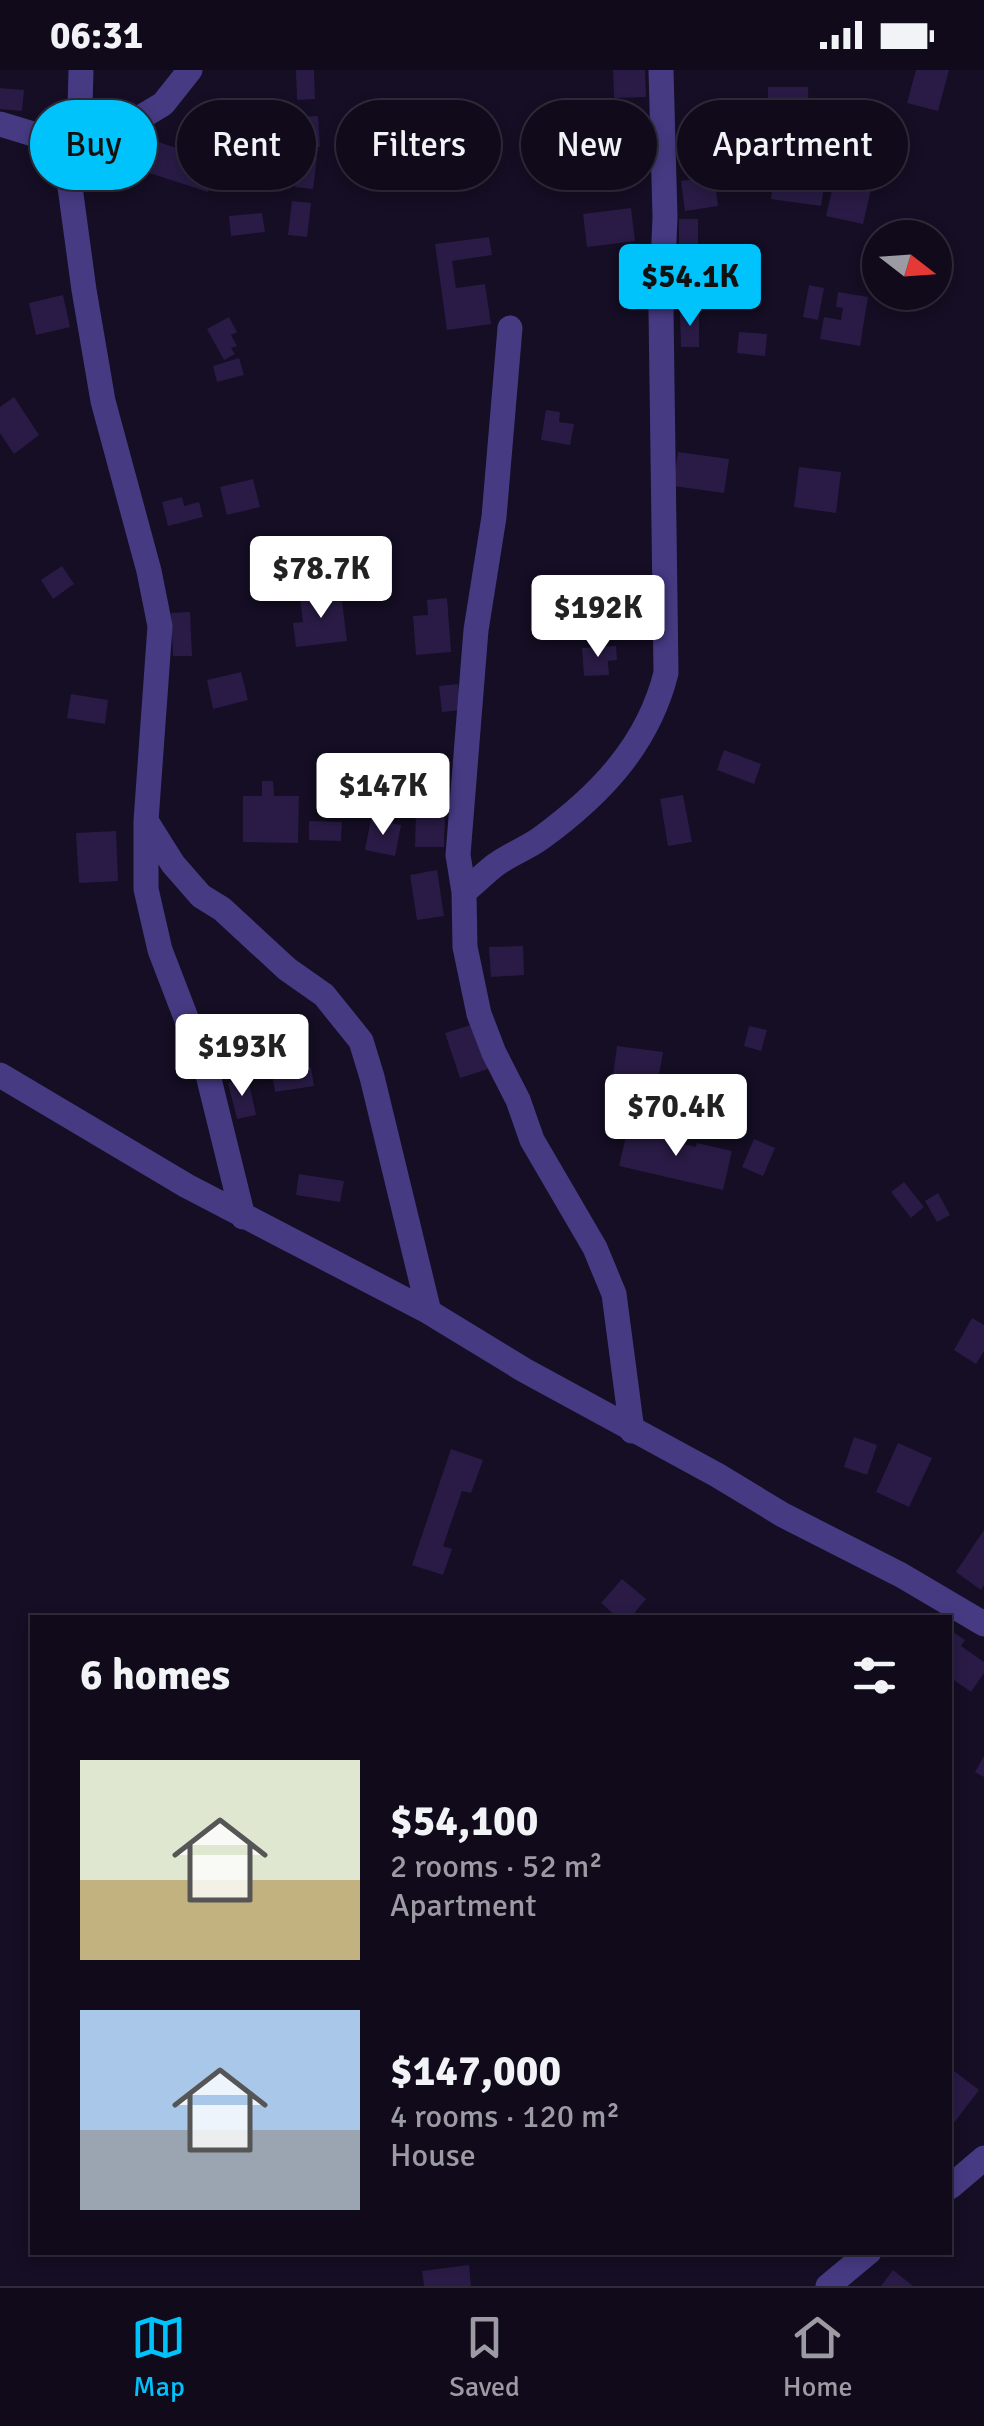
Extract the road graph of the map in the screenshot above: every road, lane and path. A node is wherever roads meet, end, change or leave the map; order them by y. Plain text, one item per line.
1 (81, 70) edge
2 (190, 70) edge
3 (661, 70) edge
4 (81, 100) edge
5 (157, 108) edge
6 (0, 124) edge
7 (30, 133) edge
8 (70, 190) edge
9 (510, 328) dead end
10 (146, 821) junction
11 (464, 892) junction
12 (0, 1075) edge
13 (244, 1216) junction
14 (429, 1312) junction
15 (632, 1431) junction
16 (984, 1624) edge
17 (984, 2158) edge
18 (952, 2185) edge
19 (865, 2255) edge
20 (828, 2286) edge

1 - 4 street
2 - 5 street
3 - 11 street
6 - 7 street
8 - 10 street
9 - 11 street
10 - 13 street
10 - 14 street
11 - 15 street
12 - 13 street
13 - 14 street
14 - 15 street
15 - 16 street
17 - 18 street
19 - 20 street

